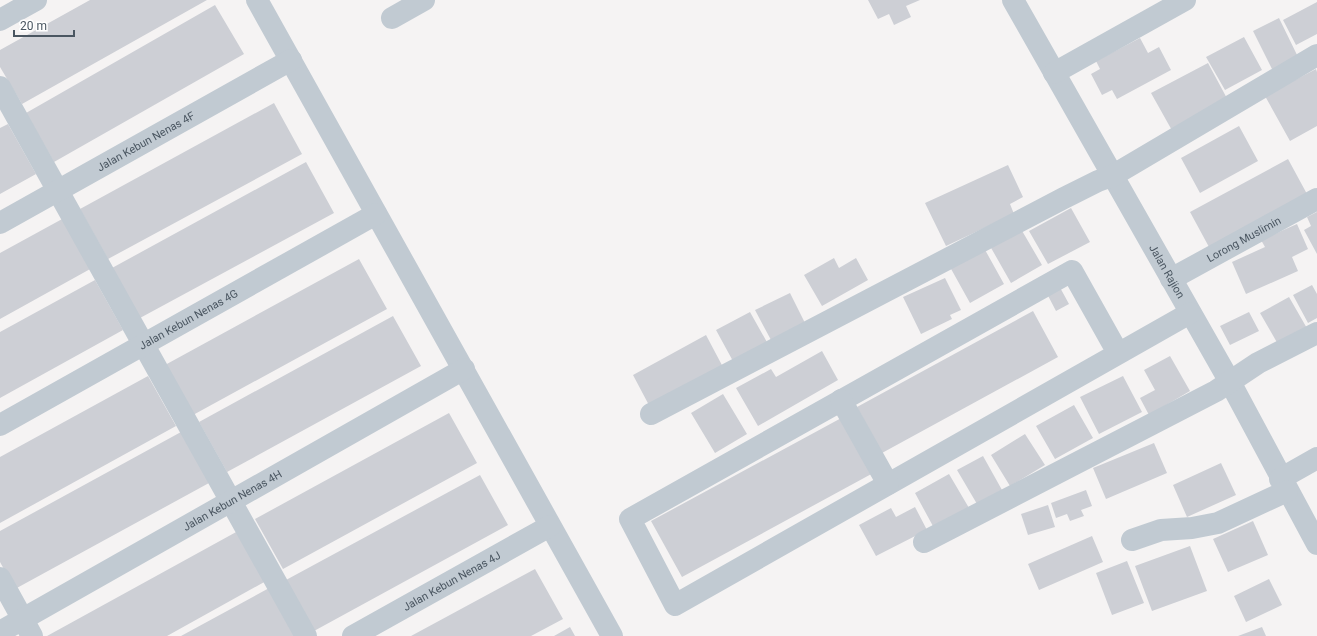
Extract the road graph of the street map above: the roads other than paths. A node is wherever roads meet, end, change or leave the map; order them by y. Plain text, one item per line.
1 (36, 0) edge
2 (257, 0) edge
3 (424, 0) edge
4 (1013, 0) edge
5 (1185, 0) edge
6 (392, 18) dead end
7 (0, 20) edge
8 (1317, 55) edge
9 (291, 60) junction
10 (1054, 73) junction
11 (0, 87) edge
12 (1105, 178) junction
13 (58, 191) junction
14 (1317, 199) edge
15 (376, 214) junction
16 (0, 223) edge
17 (1171, 279) junction
18 (1190, 313) junction
19 (1317, 333) edge
20 (144, 345) junction
21 (1118, 353) junction
22 (464, 369) junction
23 (1223, 387) junction
24 (841, 400) junction
25 (651, 414) dead end
26 (0, 425) edge
27 (1317, 458) edge
28 (888, 484) junction
29 (1284, 485) junction
30 (231, 501) junction
31 (550, 526) junction
32 (1132, 540) dead end
33 (924, 542) dead end
34 (1317, 544) edge
35 (0, 578) edge
36 (27, 627) edge
37 (0, 632) edge
38 (306, 636) edge
39 (353, 636) edge
40 (612, 636) edge

1 - 7 street
2 - 9 street
3 - 6 street
4 - 10 street, Jalan Rajion
5 - 10 street
8 - 12 street
9 - 13 street, Jalan Kebun Nenas 4F
9 - 15 street
10 - 12 street, Jalan Rajion
11 - 13 street
12 - 17 street, Jalan Rajion
12 - 25 street
13 - 16 street, Jalan Kebun Nenas 4F
13 - 20 street
14 - 17 street, Lorong Muslimin
15 - 20 street, Jalan Kebun Nenas 4G
15 - 22 street
17 - 18 street, Jalan Rajion
18 - 21 street
18 - 23 street, Jalan Rajion
19 - 23 street
20 - 26 street, Jalan Kebun Nenas 4G
20 - 30 street
21 - 24 street
21 - 28 street
22 - 30 street, Jalan Kebun Nenas 4H
22 - 31 street
23 - 29 street, Jalan Rajion
23 - 33 street
24 - 28 street
24 - 28 street
27 - 29 street
29 - 32 street
29 - 34 street, Jalan Rajion
30 - 36 street, Jalan Kebun Nenas 4H
30 - 38 street
31 - 39 street, Jalan Kebun Nenas 4J
31 - 40 street
35 - 36 street
36 - 37 street, Jalan Kebun Nenas 4H

